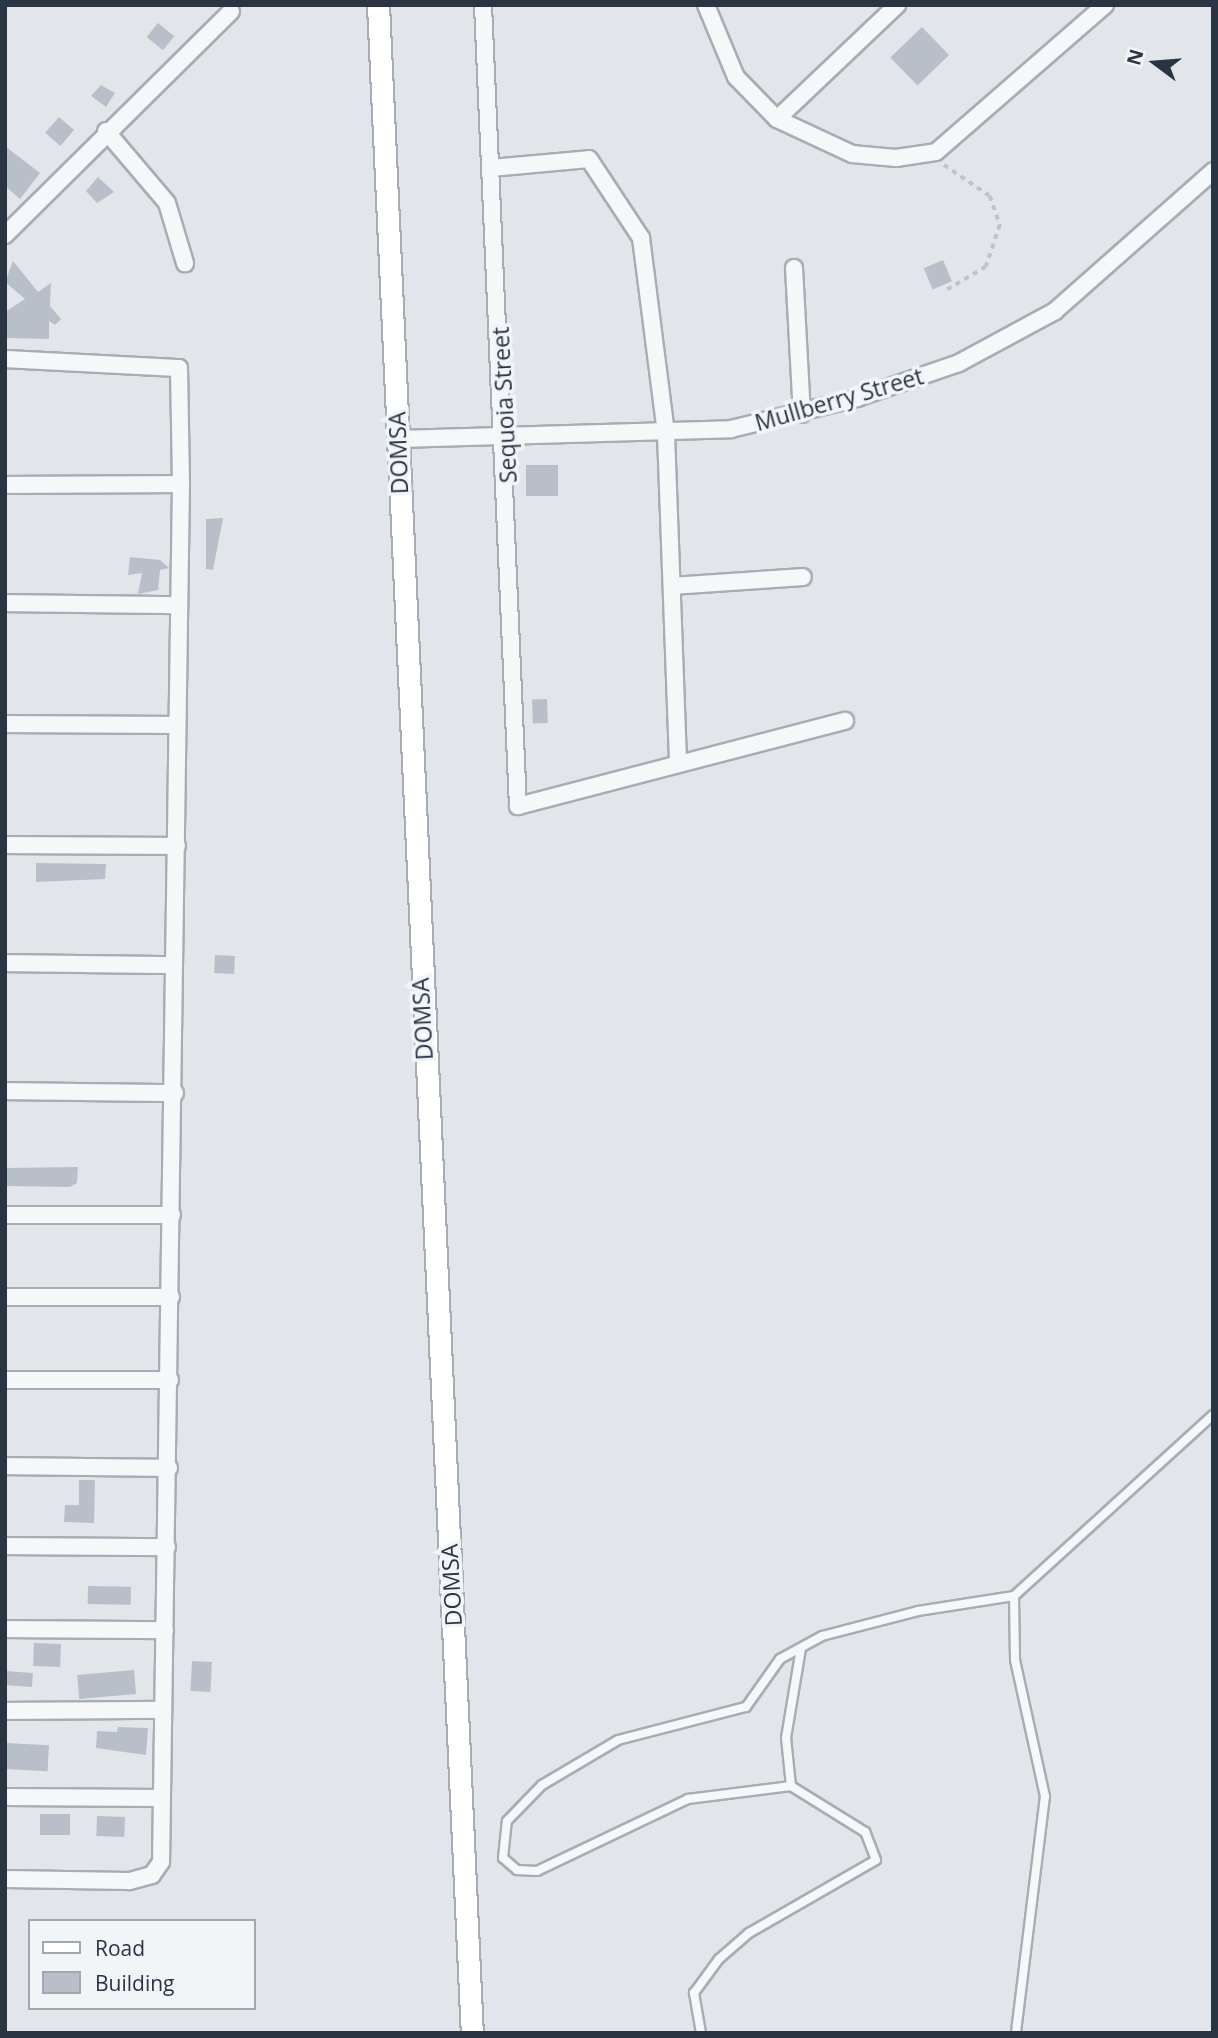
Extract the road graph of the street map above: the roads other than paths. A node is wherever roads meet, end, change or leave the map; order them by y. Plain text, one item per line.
1 (378, 5) edge
2 (483, 5) edge
3 (706, 5) edge
4 (897, 5) edge
5 (1105, 5) edge
6 (231, 10) dead end
7 (777, 119) junction
8 (107, 131) junction
9 (491, 168) junction
10 (1213, 171) edge
11 (5, 235) edge
12 (185, 263) dead end
13 (794, 268) dead end
14 (5, 359) edge
15 (802, 414) junction
16 (666, 434) junction
17 (507, 436) junction
18 (398, 439) junction
19 (181, 484) junction
20 (5, 485) edge
21 (803, 577) dead end
22 (672, 586) junction
23 (5, 603) edge
24 (176, 605) junction
25 (845, 721) dead end
26 (5, 724) edge
27 (176, 725) junction
28 (678, 764) junction
29 (5, 845) edge
30 (177, 846) junction
31 (5, 963) edge
32 (174, 965) junction
33 (5, 1091) edge
34 (174, 1093) junction
35 (5, 1215) edge
36 (172, 1215) junction
37 (5, 1297) edge
38 (171, 1297) junction
39 (5, 1380) edge
40 (170, 1380) junction
41 (1213, 1415) edge
42 (5, 1466) edge
43 (169, 1468) junction
44 (5, 1546) edge
45 (167, 1547) junction
46 (1014, 1596) junction
47 (5, 1629) edge
48 (165, 1630) junction
49 (801, 1648) junction
50 (163, 1710) junction
51 (5, 1711) edge
52 (791, 1786) junction
53 (5, 1797) edge
54 (162, 1798) junction
55 (5, 1879) edge
56 (472, 2033) edge
57 (701, 2033) edge
58 (1016, 2033) edge

1 - 18 main road, DOMSA
2 - 9 street, Sequoia Street
3 - 7 street
4 - 7 street
5 - 7 street
6 - 8 street
8 - 11 street
8 - 12 street
9 - 16 street
9 - 17 street, Sequoia Street
10 - 15 street, Mullberry Street
13 - 15 street
14 - 19 street
15 - 16 street, Mullberry Street
16 - 17 street, Mullberry Street
16 - 22 street
17 - 18 street, Mullberry Street
17 - 28 street, Sequoia Street
18 - 56 main road, DOMSA
19 - 20 street
19 - 24 street
21 - 22 street
22 - 28 street
23 - 24 street
24 - 27 street
25 - 28 street
26 - 27 street
27 - 30 street
29 - 30 street
30 - 32 street
31 - 32 street
32 - 34 street
33 - 34 street
34 - 36 street
35 - 36 street
36 - 38 street
37 - 38 street
38 - 40 street
39 - 40 street
40 - 43 street
41 - 46 lane
42 - 43 street
43 - 45 street
44 - 45 street
45 - 48 street
46 - 49 lane
46 - 58 lane
47 - 48 street
48 - 50 street
49 - 52 lane
49 - 52 lane
50 - 51 street
50 - 54 street
52 - 57 lane
53 - 54 street
54 - 55 street

